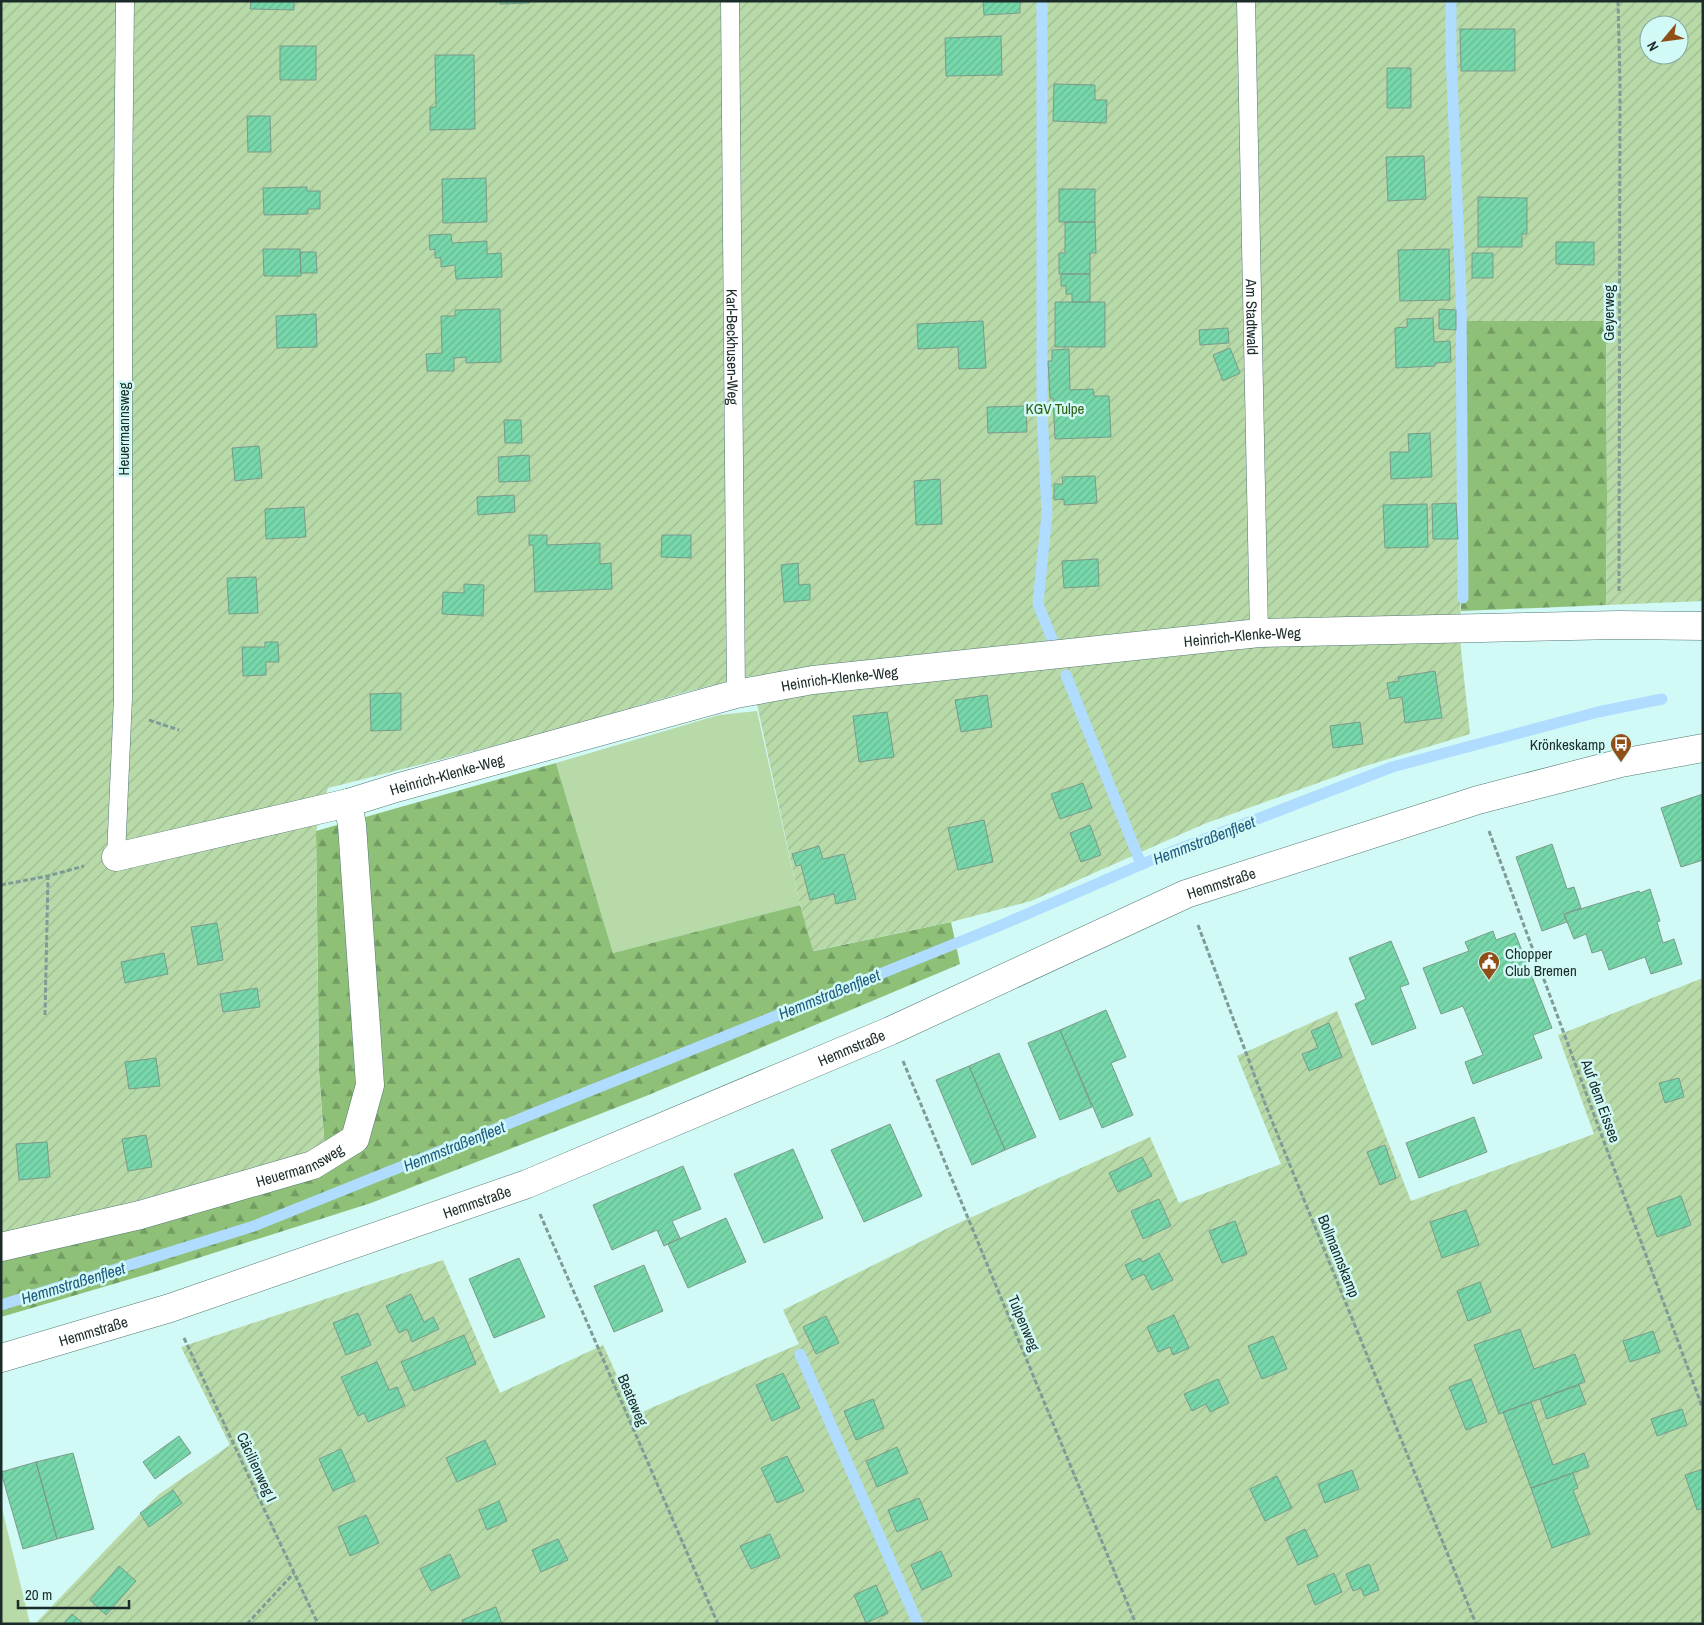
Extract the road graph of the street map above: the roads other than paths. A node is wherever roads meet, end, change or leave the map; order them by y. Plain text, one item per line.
1 (125, 1) edge
2 (730, 1) edge
3 (1246, 1) edge
4 (1703, 626) edge
5 (1259, 633) junction
6 (736, 694) junction
7 (1703, 748) edge
8 (348, 803) junction
9 (116, 858) joint
10 (1, 1247) edge
11 (1, 1358) edge

1 - 9 lane, Heuermannsweg
2 - 6 lane, Karl-Beckhusen-Weg
3 - 5 lane, Am Stadtwald
4 - 5 street, Heinrich-Klenke-Weg
5 - 6 street, Heinrich-Klenke-Weg
6 - 8 street, Heinrich-Klenke-Weg
7 - 11 street, Hemmstraße
8 - 9 street, Heinrich-Klenke-Weg
8 - 10 street, Heuermannsweg

